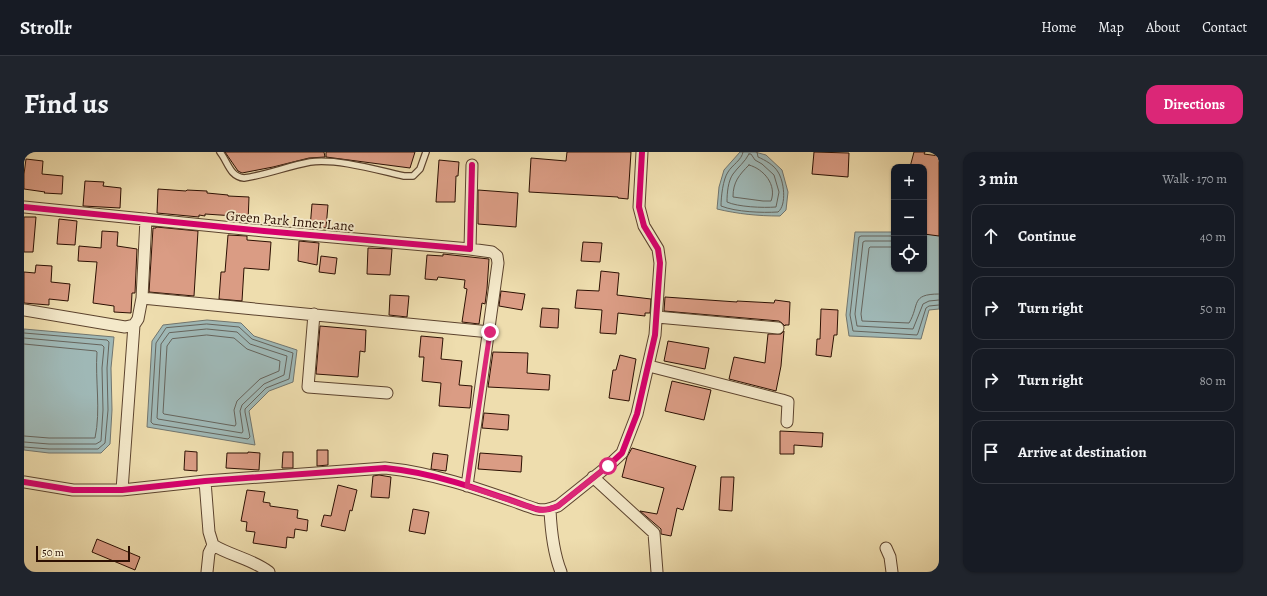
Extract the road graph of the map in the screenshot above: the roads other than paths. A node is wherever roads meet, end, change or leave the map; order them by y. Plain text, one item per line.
1 (220, 152) edge
2 (426, 152) edge
3 (642, 152) edge
4 (472, 165) dead end
5 (24, 207) edge
6 (146, 219) junction
7 (470, 249) junction
8 (142, 298) junction
9 (24, 310) edge
10 (314, 314) junction
11 (657, 317) junction
12 (134, 325) junction
13 (778, 328) dead end
14 (490, 332) junction
15 (649, 366) junction
16 (387, 393) dead end
17 (787, 422) dead end
18 (592, 477) junction
19 (205, 481) junction
20 (24, 482) edge
21 (467, 486) junction
22 (122, 490) junction
23 (550, 510) junction
24 (213, 545) junction
25 (886, 548) dead end
26 (207, 572) edge
27 (268, 572) edge
28 (561, 572) edge
29 (657, 572) edge
30 (892, 572) edge

1 - 2 lane
3 - 11 street
4 - 7 street
5 - 6 street, Green Park Inner Lane
6 - 7 street, Green Park Inner Lane
6 - 8 street
7 - 14 street, Green Park Inner Lane
8 - 10 street
8 - 12 street
9 - 12 street
10 - 14 street
10 - 16 street
11 - 13 street
11 - 15 street
12 - 22 street
14 - 21 street
15 - 17 street
15 - 18 street
18 - 23 street
18 - 29 street
19 - 21 street
19 - 22 street
19 - 24 street
20 - 22 street
21 - 23 street
23 - 28 street
24 - 26 street
24 - 27 street
25 - 30 street

